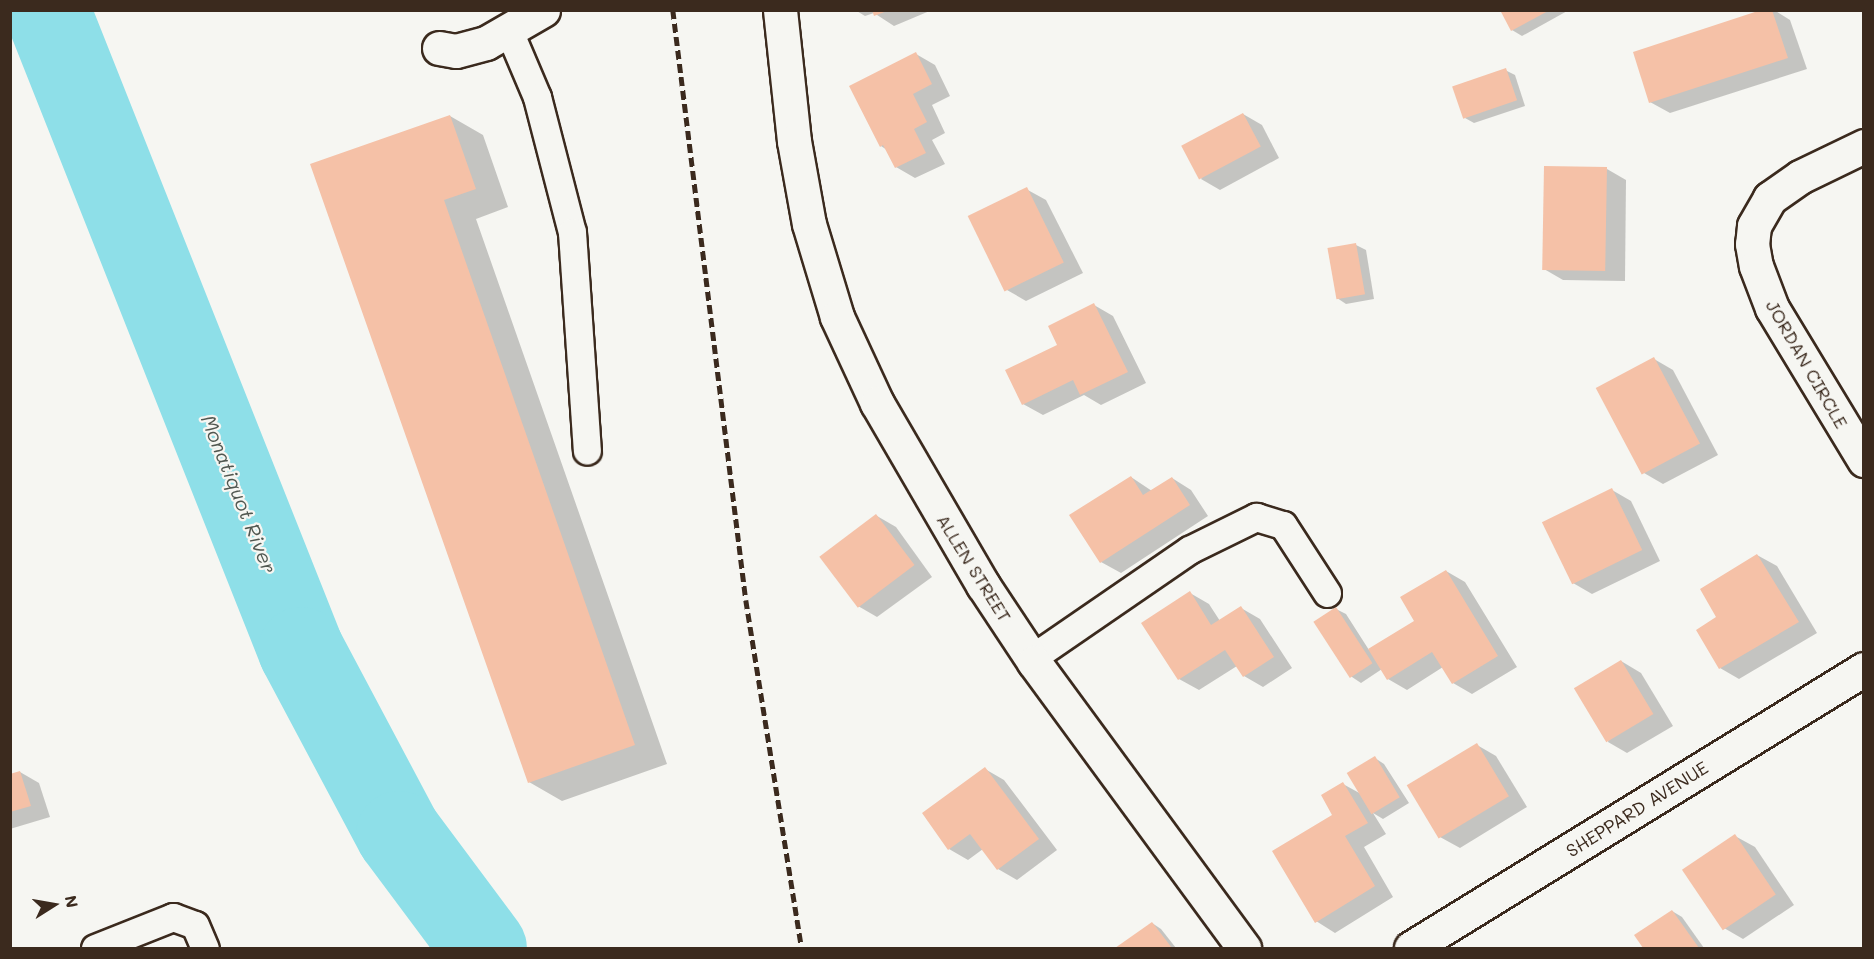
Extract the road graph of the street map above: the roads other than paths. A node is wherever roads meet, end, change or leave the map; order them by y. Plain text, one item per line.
1 (543, 10) edge
2 (780, 10) edge
3 (509, 31) junction
4 (439, 48) dead end
5 (1863, 146) edge
6 (587, 450) dead end
7 (1863, 460) edge
8 (1327, 593) dead end
9 (1032, 658) junction
10 (1863, 669) edge
11 (95, 948) edge
12 (205, 948) edge
13 (1244, 948) edge
14 (1412, 948) edge

1 - 3 street
2 - 9 street, ALLEN STREET
3 - 4 street
3 - 6 lane
5 - 7 street, JORDAN CIRCLE
8 - 9 lane
9 - 13 street, ALLEN STREET
10 - 14 street, SHEPPARD AVENUE
11 - 12 lane

